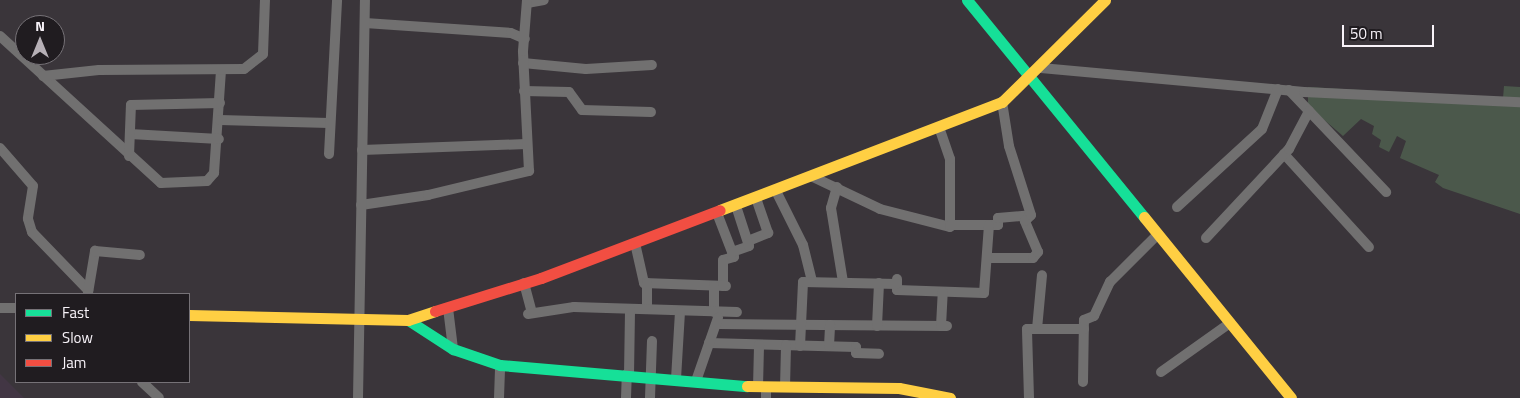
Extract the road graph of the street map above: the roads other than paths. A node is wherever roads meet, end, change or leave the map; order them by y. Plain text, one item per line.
1 (265, 0) edge
2 (337, 0) edge
3 (365, 0) edge
4 (544, 0) edge
5 (967, 0) edge
6 (1105, 0) edge
7 (527, 1) edge
8 (365, 23) junction
9 (0, 36) edge
10 (524, 39) junction
11 (523, 63) junction
12 (652, 65) dead end
13 (1041, 68) junction
14 (221, 70) junction
15 (43, 76) junction
16 (1031, 78) junction
17 (1284, 90) junction
18 (524, 91) junction
19 (1002, 102) junction
20 (1520, 102) edge
21 (220, 103) junction
22 (1309, 111) junction
23 (651, 112) dead end
24 (220, 120) junction
25 (329, 123) junction
26 (939, 127) junction
27 (130, 134) junction
28 (219, 139) junction
29 (526, 144) junction
30 (0, 148) edge
31 (362, 150) junction
32 (329, 154) dead end
33 (1284, 154) junction
34 (129, 156) junction
35 (813, 177) junction
36 (837, 188) junction
37 (776, 191) junction
38 (1386, 192) dead end
39 (756, 199) junction
40 (361, 205) junction
41 (736, 206) junction
42 (1177, 207) dead end
43 (717, 213) junction
44 (1031, 216) junction
45 (950, 225) junction
46 (989, 225) junction
47 (1158, 234) junction
48 (1206, 238) dead end
49 (748, 241) junction
50 (635, 243) junction
51 (1369, 247) dead end
52 (732, 252) junction
53 (140, 255) dead end
54 (989, 258) junction
55 (1042, 275) dead end
56 (812, 280) junction
57 (843, 282) junction
58 (524, 283) junction
59 (647, 283) junction
60 (879, 283) junction
61 (721, 286) junction
62 (88, 292) edge
63 (943, 292) junction
64 (0, 308) edge
65 (15, 308) edge
66 (448, 308) junction
67 (630, 309) junction
68 (647, 309) junction
69 (680, 311) junction
70 (716, 312) junction
71 (737, 312) dead end
72 (190, 314) edge
73 (408, 320) junction
74 (359, 321) junction
75 (1230, 322) junction
76 (718, 324) junction
77 (801, 324) junction
78 (830, 324) junction
79 (876, 326) junction
80 (1038, 329) junction
81 (1084, 330) junction
82 (652, 341) dead end
83 (709, 343) junction
84 (759, 345) junction
85 (786, 345) junction
86 (800, 346) junction
87 (830, 346) junction
88 (452, 349) junction
89 (879, 354) dead end
90 (500, 365) junction
91 (1161, 372) dead end
92 (628, 374) junction
93 (651, 377) junction
94 (676, 379) junction
95 (696, 381) junction
96 (1083, 382) dead end
97 (143, 383) edge
98 (785, 388) junction
99 (764, 391) edge
100 (159, 398) edge
101 (358, 398) edge
102 (499, 398) edge
103 (626, 398) edge
104 (650, 398) edge
105 (950, 398) edge
106 (1029, 398) edge
107 (1291, 398) edge

1 - 14 street
2 - 25 street
3 - 8 street
4 - 7 street
5 - 16 street
6 - 13 street
7 - 10 street
8 - 10 street
8 - 31 street
9 - 15 street
10 - 11 street
11 - 12 street
11 - 18 street
13 - 16 street
13 - 17 street
14 - 15 street
14 - 21 street
15 - 34 street
16 - 19 street
16 - 47 street
17 - 20 street
17 - 22 street
17 - 42 street
18 - 23 street
18 - 29 street
19 - 26 street
19 - 44 street
21 - 24 street
21 - 27 street
22 - 33 street
22 - 38 street
24 - 25 street
24 - 28 street
25 - 32 street
26 - 35 street
26 - 45 street
27 - 28 street
27 - 34 street
28 - 34 street
29 - 31 street
29 - 40 street
30 - 62 street
31 - 40 street
33 - 48 street
33 - 51 street
35 - 36 street
35 - 37 street
36 - 45 street
36 - 57 street
37 - 39 street
37 - 56 street
39 - 41 street
39 - 49 street
40 - 74 street
41 - 43 street
41 - 49 street
43 - 50 street
43 - 52 street
44 - 46 street
44 - 54 street
45 - 46 street
46 - 54 street
47 - 75 street
47 - 81 street
49 - 52 street
50 - 58 street
50 - 59 street
52 - 61 street
53 - 62 street
54 - 63 street
55 - 80 street
56 - 57 street
56 - 77 street
57 - 60 street
58 - 66 street
58 - 67 street
59 - 61 street
59 - 68 street
60 - 63 street
60 - 79 street
61 - 70 street
63 - 79 street
64 - 65 street
66 - 73 street
66 - 88 street
67 - 68 street
67 - 92 street
68 - 69 street
69 - 70 street
69 - 94 street
70 - 71 street
70 - 76 street
72 - 74 street
73 - 74 street
73 - 88 street
74 - 101 street
75 - 91 street
75 - 107 street
76 - 77 street
76 - 83 street
77 - 78 street
77 - 86 street
78 - 79 street
78 - 87 street
80 - 81 street
80 - 106 street
81 - 96 street
82 - 93 street
83 - 84 street
83 - 95 street
84 - 85 street
84 - 99 street
85 - 86 street
85 - 98 street
86 - 87 street
87 - 89 street
88 - 90 street
90 - 92 street
90 - 102 street
92 - 93 street
92 - 103 street
93 - 94 street
93 - 104 street
94 - 95 street
95 - 99 street
97 - 100 street
98 - 99 street
98 - 105 street

